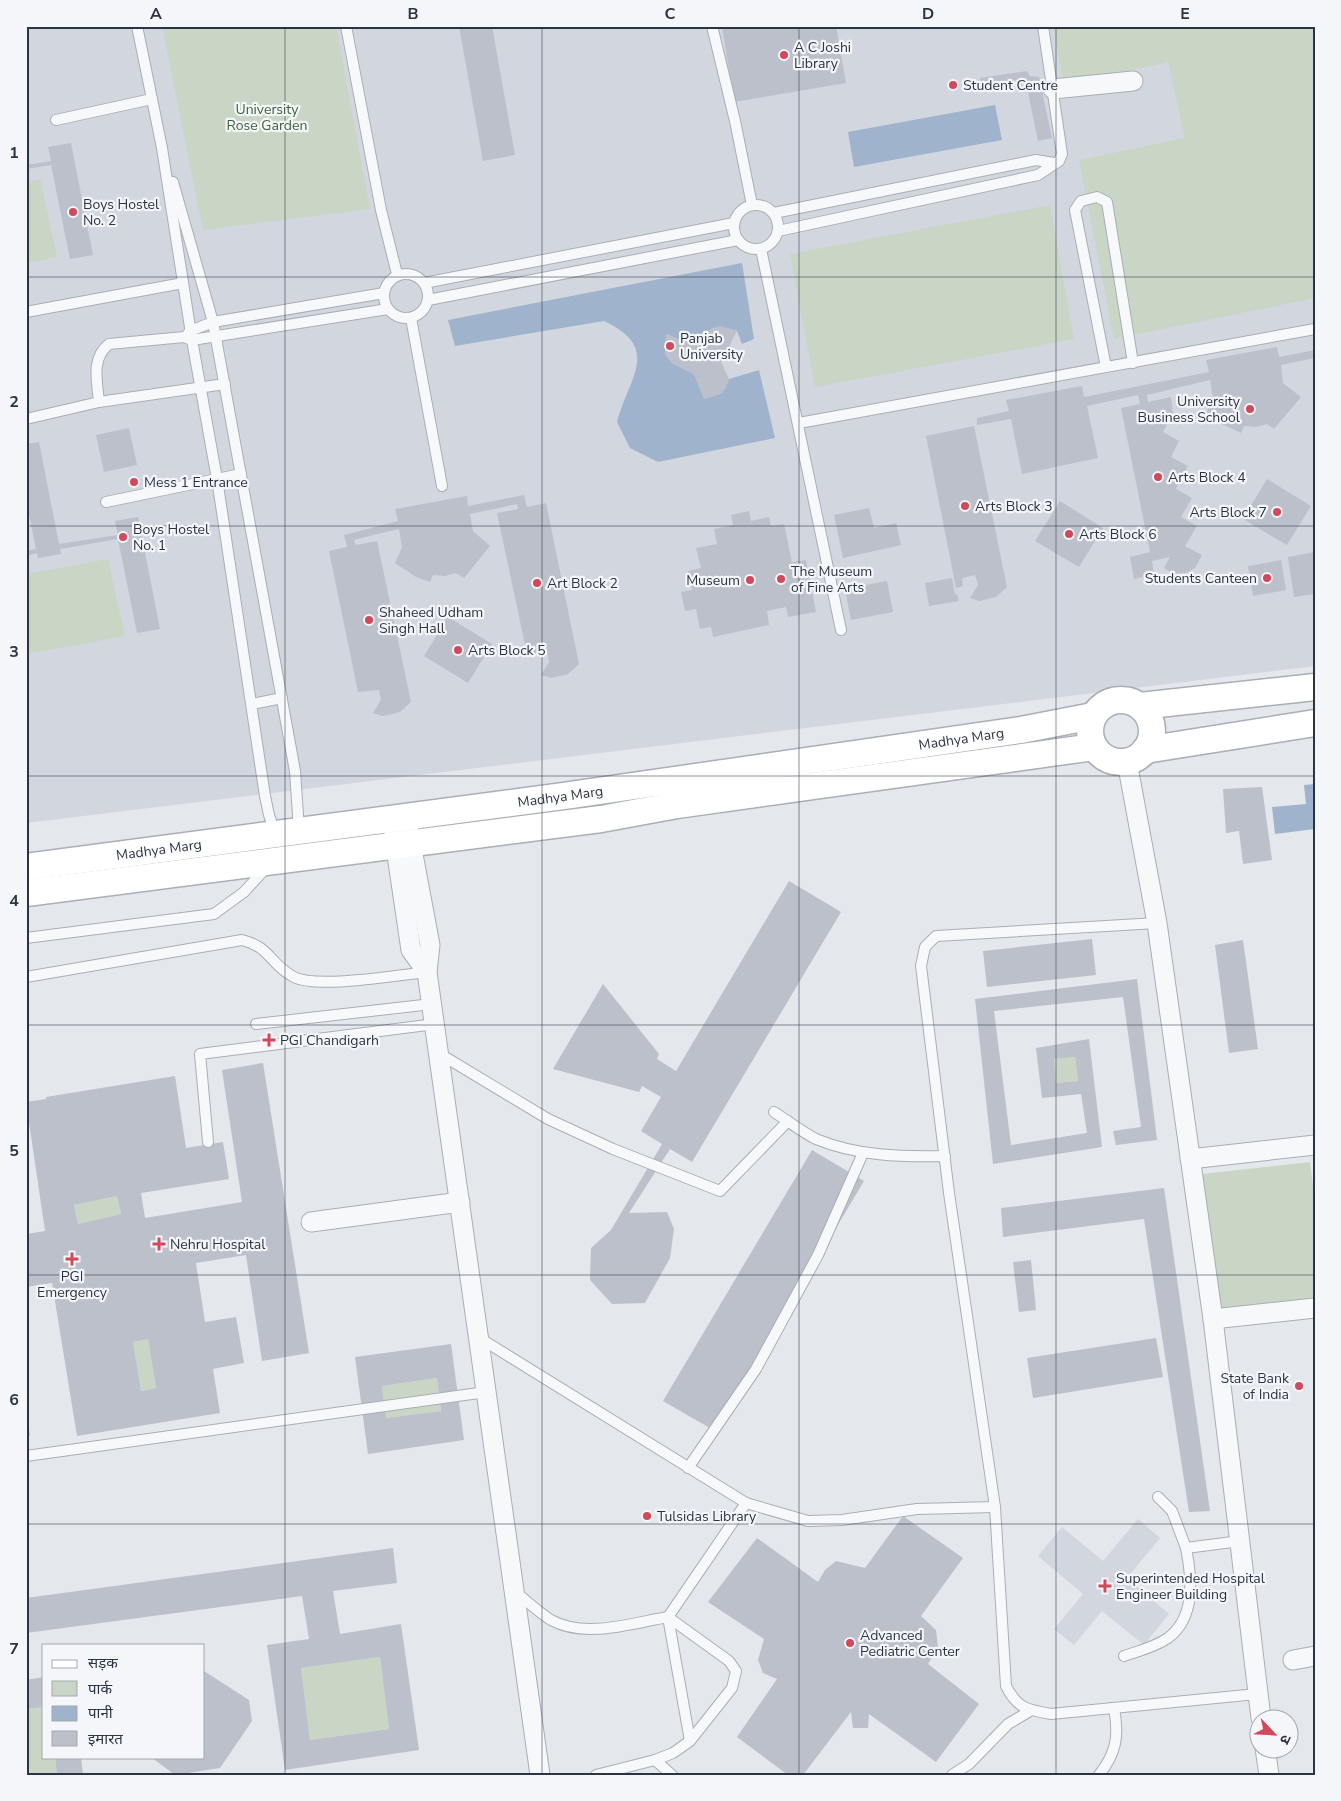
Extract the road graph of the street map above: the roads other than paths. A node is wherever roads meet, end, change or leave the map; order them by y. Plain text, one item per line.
1 (137, 26) edge
2 (346, 26) edge
3 (712, 26) edge
4 (1043, 26) edge
5 (1133, 81) dead end
6 (1053, 89) junction
7 (152, 100) junction
8 (56, 120) dead end
9 (162, 148) junction
10 (1054, 163) junction
11 (752, 205) junction
12 (774, 213) junction
13 (734, 223) junction
14 (778, 231) junction
15 (738, 240) junction
16 (761, 249) junction
17 (397, 274) junction
18 (183, 282) junction
19 (424, 283) junction
20 (384, 293) junction
21 (428, 300) junction
22 (388, 309) junction
23 (26, 312) edge
24 (411, 318) junction
25 (213, 322) junction
26 (1315, 329) edge
27 (189, 336) junction
28 (216, 336) junction
29 (1133, 363) junction
30 (1106, 367) junction
31 (224, 384) junction
32 (200, 388) junction
33 (98, 402) junction
34 (26, 419) edge
35 (798, 423) junction
36 (241, 474) junction
37 (217, 479) junction
38 (442, 486) dead end
39 (106, 502) dead end
40 (841, 630) dead end
41 (1315, 687) edge
42 (282, 698) junction
43 (252, 704) junction
44 (1140, 706) junction
45 (1093, 716) junction
46 (1315, 723) edge
47 (1094, 747) junction
48 (1136, 756) junction
49 (399, 818) junction
50 (288, 833) junction
51 (403, 845) junction
52 (271, 862) junction
53 (26, 867) edge
54 (26, 893) edge
55 (1157, 922) junction
56 (26, 938) edge
57 (427, 972) junction
58 (26, 977) edge
59 (432, 1004) junction
60 (256, 1024) dead end
61 (435, 1024) junction
62 (440, 1054) junction
63 (774, 1112) dead end
64 (788, 1121) junction
65 (208, 1142) dead end
66 (1315, 1145) edge
67 (863, 1152) junction
68 (945, 1156) junction
69 (1190, 1159) junction
70 (460, 1202) junction
71 (311, 1222) dead end
72 (1315, 1308) edge
73 (1213, 1319) junction
74 (478, 1337) junction
75 (486, 1392) junction
76 (26, 1456) edge
77 (688, 1468) junction
78 (1158, 1497) dead end
79 (746, 1503) junction
80 (994, 1507) junction
81 (1240, 1541) junction
82 (1186, 1548) junction
83 (514, 1590) junction
84 (668, 1616) junction
85 (1124, 1656) dead end
86 (1315, 1656) edge
87 (1293, 1660) dead end
88 (1257, 1694) junction
89 (1114, 1708) junction
90 (1259, 1708) edge
91 (1030, 1711) junction
92 (690, 1741) junction
93 (1266, 1758) edge
94 (656, 1760) junction
95 (540, 1775) edge
96 (596, 1775) edge
97 (672, 1775) edge
98 (952, 1775) edge
99 (1099, 1775) edge
100 (1269, 1775) edge

1 - 7 lane
2 - 17 lane
3 - 11 lane
4 - 6 lane
5 - 6 street
6 - 10 lane
7 - 8 lane
7 - 9 lane
9 - 18 lane
9 - 25 lane
10 - 12 lane
10 - 14 lane
11 - 12 lane
11 - 13 lane
12 - 14 lane
13 - 15 lane
13 - 19 lane
14 - 16 lane
15 - 16 lane
15 - 21 lane
16 - 35 lane
17 - 19 lane
17 - 20 lane
18 - 23 lane
18 - 27 lane
19 - 21 lane
20 - 22 lane
20 - 25 lane
21 - 24 lane
22 - 24 lane
22 - 28 lane
24 - 38 lane
25 - 27 lane
25 - 28 lane
26 - 29 lane
27 - 28 lane
27 - 32 lane
27 - 33 lane
28 - 31 lane
29 - 30 lane
29 - 30 lane
30 - 35 lane
31 - 32 lane
31 - 36 lane
32 - 33 lane
32 - 37 lane
33 - 34 lane
35 - 40 lane
36 - 37 lane
36 - 42 lane
37 - 39 lane
37 - 43 lane
41 - 44 main road
42 - 43 lane
42 - 50 lane
43 - 50 lane
44 - 45 main road
44 - 48 main road
45 - 47 main road
45 - 49 main road, Madhya Marg
46 - 48 main road
47 - 48 main road
47 - 51 main road, Madhya Marg
48 - 55 street
49 - 50 main road, Madhya Marg
49 - 51 street
50 - 53 main road, Madhya Marg
51 - 52 main road, Madhya Marg
51 - 57 street
52 - 54 main road, Madhya Marg
52 - 56 lane
55 - 68 lane
55 - 69 street
57 - 58 lane
57 - 59 street
59 - 60 lane
59 - 61 street
61 - 62 street
61 - 65 lane
62 - 64 lane
62 - 70 street
63 - 64 lane
64 - 67 lane
66 - 69 street
67 - 68 lane
67 - 77 lane
68 - 80 lane
69 - 73 street
70 - 71 street
70 - 74 street
72 - 73 street
73 - 81 street
74 - 75 street
74 - 77 lane
75 - 76 lane
75 - 83 street
77 - 79 lane
78 - 82 lane
79 - 80 lane
79 - 84 lane
80 - 91 lane
81 - 82 lane
81 - 88 street
82 - 85 lane
83 - 84 lane
83 - 95 street
84 - 92 lane
84 - 92 lane
86 - 87 street
88 - 89 lane
88 - 90 street
89 - 91 lane
89 - 99 lane
91 - 98 lane
92 - 94 lane
93 - 100 street
94 - 96 lane
94 - 97 lane

